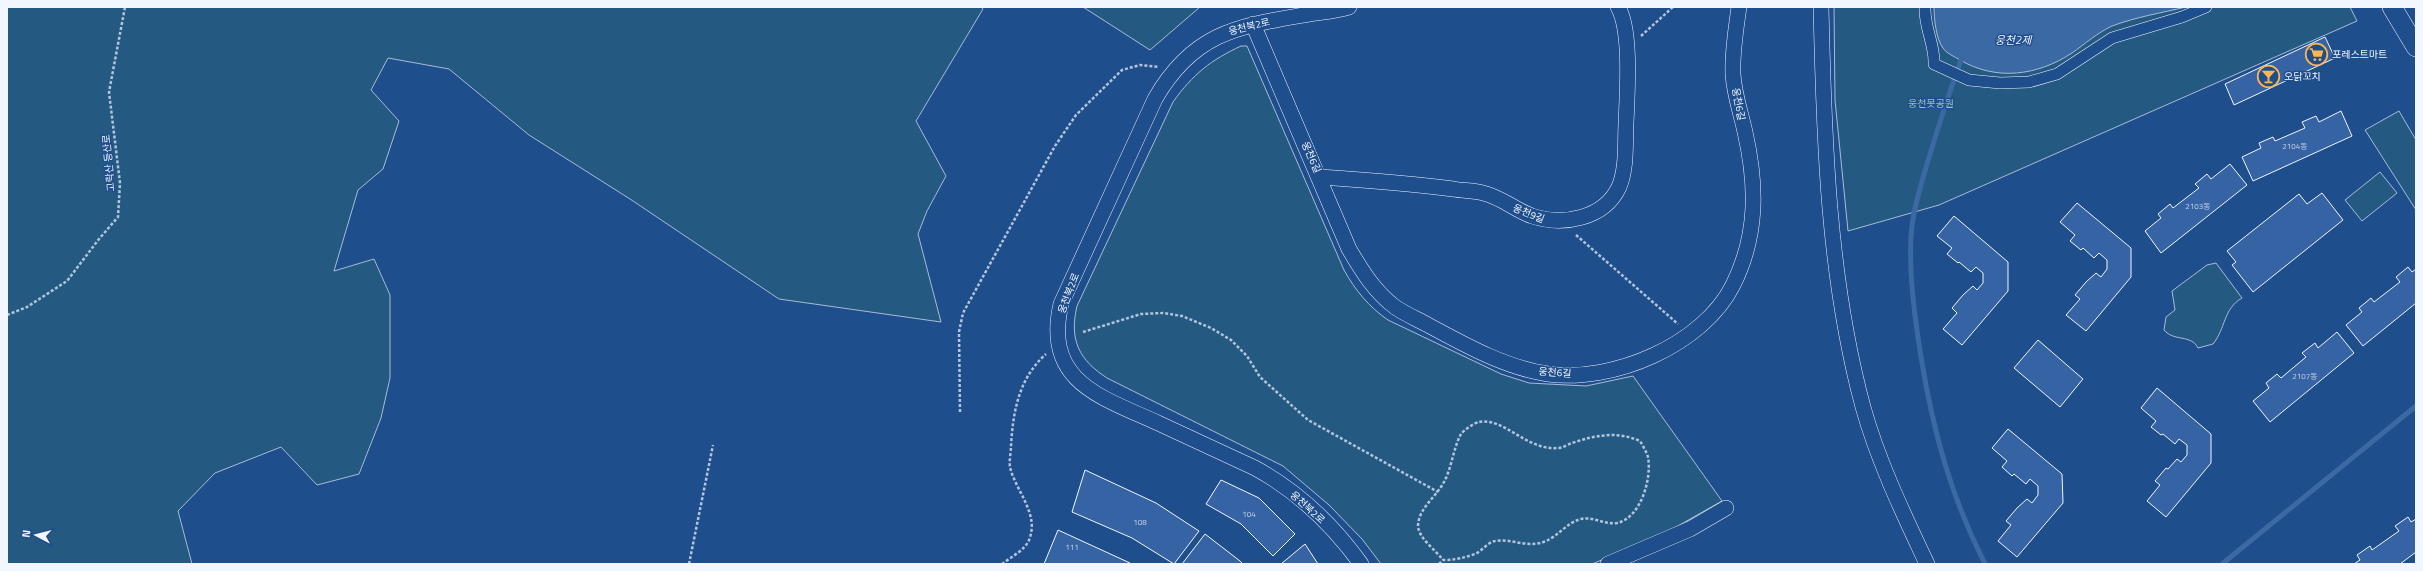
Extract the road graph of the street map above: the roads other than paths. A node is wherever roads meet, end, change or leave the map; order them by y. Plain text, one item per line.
1 (1349, 7) edge
2 (1618, 7) edge
3 (1738, 7) edge
4 (1821, 7) edge
5 (1925, 7) edge
6 (2206, 7) edge
7 (2392, 7) edge
8 (1253, 24) junction
9 (2416, 47) edge
10 (1320, 177) junction
11 (1726, 508) dead end
12 (1361, 564) edge
13 (1608, 564) edge
14 (1927, 564) edge

1 - 8 street, 웅천북2로
2 - 10 street, 웅천9길
3 - 10 street, 웅천6길
4 - 14 street
5 - 6 street
7 - 9 street
8 - 10 street, 웅천6길
8 - 12 street, 웅천북2로
11 - 13 street

